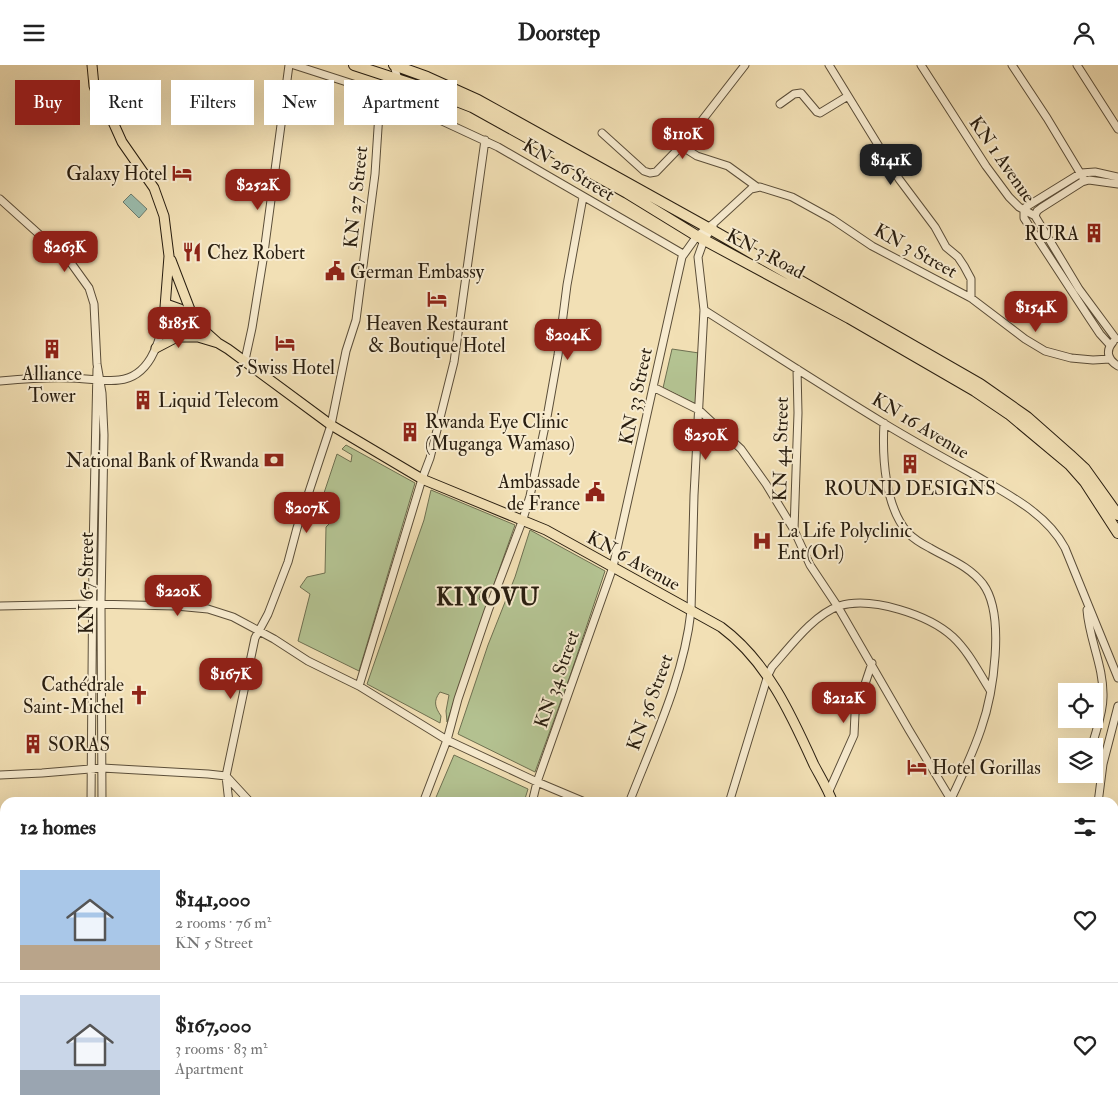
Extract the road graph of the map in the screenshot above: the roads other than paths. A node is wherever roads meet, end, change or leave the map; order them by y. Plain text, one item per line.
1 (92, 65) edge
2 (289, 65) edge
3 (294, 65) edge
4 (354, 65) edge
5 (394, 65) edge
6 (745, 65) edge
7 (828, 65) edge
8 (921, 65) edge
9 (1012, 65) edge
10 (1077, 65) edge
11 (398, 80) joint
12 (344, 81) edge
13 (848, 96) junction
14 (457, 101) edge
15 (780, 104) dead end
16 (378, 125) edge
17 (451, 125) edge
18 (1118, 129) edge
19 (602, 133) dead end
20 (484, 140) junction
21 (686, 141) junction
22 (1081, 173) junction
23 (1118, 177) edge
24 (1085, 181) junction
25 (1118, 185) edge
26 (757, 187) junction
27 (584, 197) junction
28 (0, 199) edge
29 (1024, 210) junction
30 (1035, 216) junction
31 (711, 227) junction
32 (700, 238) junction
33 (683, 255) junction
34 (169, 256) junction
35 (971, 298) junction
36 (166, 304) junction
37 (704, 310) junction
38 (164, 320) junction
39 (194, 320) junction
40 (198, 337) junction
41 (1117, 339) edge
42 (218, 343) junction
43 (1110, 345) junction
44 (156, 348) junction
45 (1110, 359) junction
46 (245, 360) junction
47 (1118, 366) edge
48 (797, 369) junction
49 (98, 379) junction
50 (0, 381) edge
51 (653, 387) junction
52 (699, 410) junction
53 (884, 423) junction
54 (331, 425) junction
55 (94, 434) junction
56 (104, 435) junction
57 (422, 479) junction
58 (1118, 515) edge
59 (523, 519) junction
60 (794, 530) junction
61 (1118, 533) edge
62 (613, 567) junction
63 (93, 603) junction
64 (101, 604) junction
65 (1086, 604) junction
66 (0, 606) edge
67 (838, 607) junction
68 (691, 611) junction
69 (258, 631) junction
70 (872, 663) junction
71 (768, 675) junction
72 (1118, 678) edge
73 (359, 686) junction
74 (990, 690) junction
75 (1118, 706) edge
76 (1094, 738) edge
77 (447, 741) junction
78 (91, 768) junction
79 (102, 768) junction
80 (0, 775) edge
81 (226, 776) junction
82 (537, 782) junction
83 (829, 791) junction
84 (91, 797) edge
85 (102, 797) edge
86 (228, 797) edge
87 (245, 797) edge
88 (425, 797) edge
89 (533, 797) edge
90 (573, 797) edge
91 (631, 797) edge
92 (731, 797) edge
93 (830, 797) edge
94 (950, 797) edge
95 (954, 797) edge
96 (1099, 797) edge

1 - 34 main road
2 - 46 street
3 - 12 street, KN 26 Street
4 - 11 highway, KN 3 Road
5 - 11 street
5 - 31 highway, KN 3 Road
6 - 21 street
7 - 13 street
8 - 29 street, KN 1 Avenue
9 - 22 street
10 - 18 street
13 - 15 street
13 - 35 street
14 - 32 highway, KN 3 Road
16 - 54 street, KN 27 Street
17 - 20 street, KN 26 Street
19 - 21 street
20 - 27 street, KN 26 Street
20 - 57 street
21 - 26 street, KN 3 Street
22 - 23 street
22 - 24 street
22 - 29 street
24 - 25 street
24 - 30 street
26 - 31 street
26 - 35 street, KN 3 Street
27 - 33 street, KN 26 Street
27 - 59 street
28 - 49 street, KN 67 Street
29 - 30 street
29 - 43 street, KN 1 Avenue
30 - 41 street, KN 1 Avenue
31 - 32 street
31 - 58 highway, KN 3 Road
32 - 33 street, KN 33 Street
32 - 37 street
32 - 61 highway, KN 3 Road
33 - 51 street, KN 33 Street
34 - 36 main road
34 - 39 main road
35 - 45 street, KN 3 Street
36 - 38 main road
36 - 39 main road, KN 6 Avenue
37 - 48 street, KN 16 Avenue
37 - 52 street, KN 36 Street
38 - 40 main road, KN 6 Avenue
38 - 44 street
39 - 42 main road, KN 6 Avenue
40 - 42 main road, KN 6 Avenue
40 - 44 main road
41 - 43 street
42 - 46 main road, KN 6 Avenue
43 - 45 street
44 - 49 street
45 - 47 street
46 - 54 main road, KN 6 Avenue
48 - 53 street, KN 16 Avenue
48 - 60 street, KN 44 Street
49 - 50 street
49 - 55 street, KN 67 Street
49 - 56 street, KN 67 Street
51 - 52 street
51 - 62 street, KN 33 Street
52 - 60 street
52 - 68 street, KN 36 Street
53 - 65 street, KN 16 Avenue
53 - 74 street
54 - 57 main road, KN 6 Avenue
54 - 69 street, KN 27 Street
55 - 56 street
55 - 63 street, KN 67 Street
56 - 64 street, KN 67 Street
57 - 59 main road, KN 6 Avenue
57 - 73 street
59 - 62 main road, KN 6 Avenue
59 - 77 street
60 - 67 street
62 - 68 main road, KN 6 Avenue
62 - 82 street, KN 34 Street
63 - 64 street
63 - 66 street
63 - 78 street, KN 67 Street
64 - 69 street
64 - 79 street, KN 67 Street
65 - 72 street, KN 16 Avenue
65 - 76 street
67 - 70 street
67 - 71 street
67 - 74 street
68 - 71 main road, KN 6 Avenue
68 - 91 street, KN 36 Street
69 - 73 street
69 - 81 street, KN 27 Street
70 - 83 street
70 - 94 street
71 - 83 main road, KN 6 Avenue
71 - 92 street
73 - 77 street
74 - 95 street
75 - 96 street
77 - 82 street
77 - 88 street
78 - 79 street
78 - 80 street
78 - 84 street, KN 67 Street
79 - 81 street
79 - 85 street, KN 67 Street
81 - 86 street, KN 27 Street
81 - 87 street
82 - 89 street, KN 34 Street
82 - 90 street
83 - 93 main road, KN 6 Avenue

